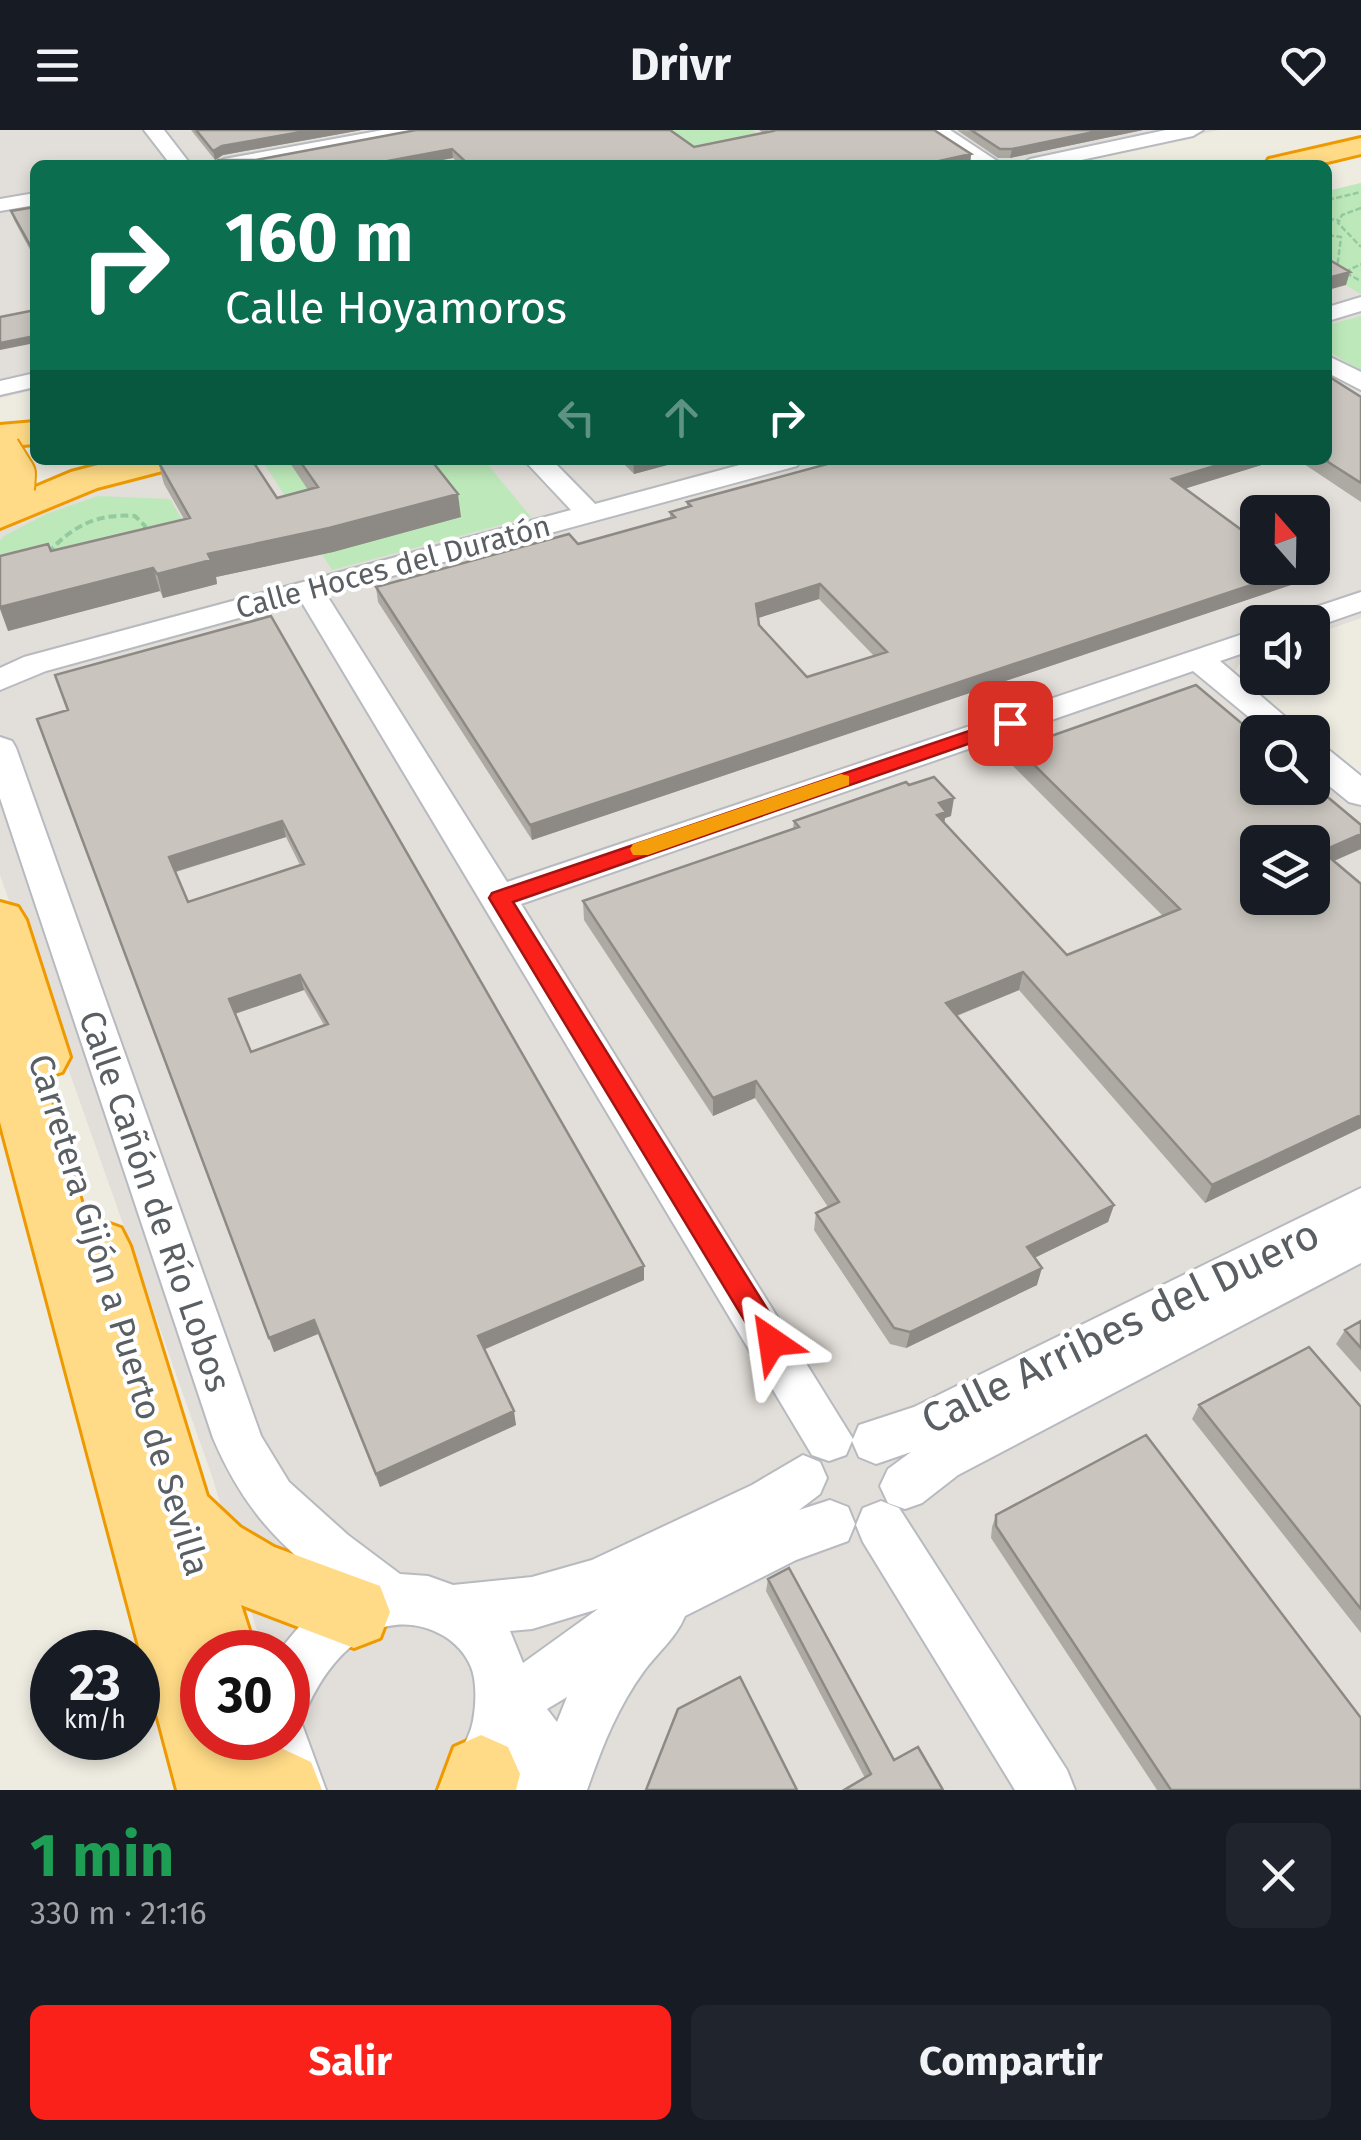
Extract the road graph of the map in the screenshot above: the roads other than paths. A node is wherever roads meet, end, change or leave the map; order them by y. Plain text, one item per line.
1 (154, 130) edge
2 (415, 130) edge
3 (936, 130) edge
4 (1192, 130) edge
5 (1361, 146) edge
6 (176, 160) edge
7 (251, 160) edge
8 (986, 160) edge
9 (1053, 160) edge
10 (1301, 160) edge
11 (1361, 160) edge
12 (1332, 167) edge
13 (30, 199) edge
14 (0, 205) edge
15 (1361, 304) edge
16 (1332, 313) edge
17 (1332, 365) edge
18 (30, 381) edge
19 (1361, 383) edge
20 (0, 388) edge
21 (30, 433) edge
22 (0, 436) edge
23 (0, 450) edge
24 (30, 458) edge
25 (74, 465) edge
26 (141, 465) edge
27 (541, 465) edge
28 (770, 465) edge
29 (3, 492) edge
30 (590, 514) junction
31 (309, 590) junction
32 (1361, 601) edge
33 (1330, 612) edge
34 (1240, 644) edge
35 (1198, 658) junction
36 (0, 680) edge
37 (1267, 715) edge
38 (0, 748) edge
39 (1330, 769) edge
40 (1361, 794) edge
41 (500, 898) junction
42 (0, 920) edge
43 (0, 1020) edge
44 (1361, 1206) edge
45 (56, 1228) junction
46 (1361, 1242) edge
47 (836, 1453) junction
48 (893, 1505) junction
49 (180, 1516) junction
50 (830, 1524) junction
51 (677, 1593) junction
52 (373, 1606) junction
53 (452, 1611) junction
54 (188, 1630) edge
55 (214, 1630) edge
56 (310, 1648) edge
57 (495, 1761) edge
58 (260, 1768) edge
59 (559, 1790) edge
60 (1046, 1790) edge

1 - 6 street
2 - 7 street
3 - 8 street
4 - 9 street
5 - 10 highway
11 - 12 highway
13 - 14 street
15 - 16 street
17 - 19 street
18 - 20 street
21 - 22 highway
23 - 29 highway, bridge
24 - 29 highway
25 - 29 highway
26 - 29 highway
27 - 30 street
28 - 30 street, Calle Hoces del Duratón
30 - 31 street, Calle Hoces del Duratón
31 - 36 street, Calle Hoces del Duratón
31 - 41 street
32 - 33 street
34 - 35 street
35 - 37 street
35 - 41 street
38 - 52 street, Calle Cañón de Río Lobos
39 - 40 street
41 - 47 street
42 - 49 highway, Carretera Gijón a Puerto de Sevilla
43 - 45 highway, Carretera Gijón a Puerto de Sevilla
44 - 47 street, Calle Arribes del Duero
45 - 54 highway
45 - 58 highway, Carretera Gijón a Puerto de Sevilla
46 - 48 street, Calle Arribes del Duero
47 - 48 street
47 - 50 street
47 - 53 street, Calle Arribes del Duero
48 - 50 street
48 - 60 street
49 - 52 highway
49 - 55 highway, Carretera Gijón a Puerto de Sevilla
50 - 51 street
51 - 57 street
51 - 59 street
52 - 53 street
52 - 56 street
53 - 57 street

